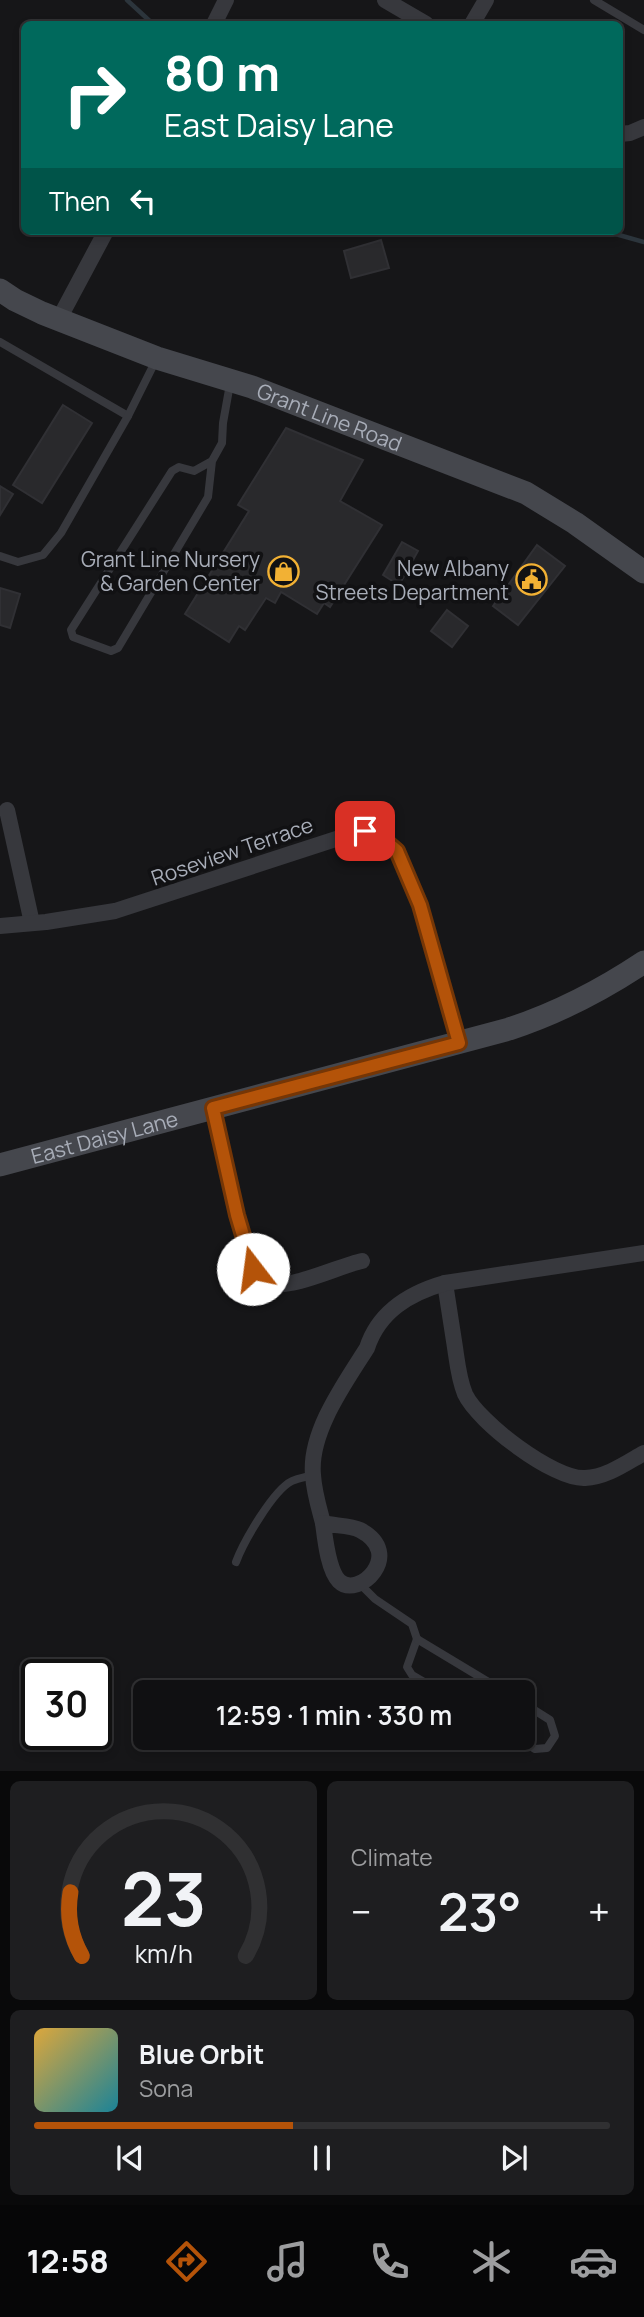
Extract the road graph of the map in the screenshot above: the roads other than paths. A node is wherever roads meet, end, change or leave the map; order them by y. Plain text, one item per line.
1 (226, 0) edge
2 (385, 0) edge
3 (486, 0) edge
4 (594, 0) edge
5 (216, 21) edge
6 (421, 21) edge
7 (474, 21) edge
8 (644, 30) edge
9 (644, 127) edge
10 (623, 134) edge
11 (104, 235) edge
12 (0, 290) edge
13 (59, 320) junction
14 (0, 342) edge
15 (157, 358) junction
16 (230, 381) junction
17 (128, 416) junction
18 (212, 461) junction
19 (0, 556) edge
20 (642, 565) edge
21 (7, 810) dead end
22 (32, 923) junction
23 (0, 926) edge
24 (644, 962) edge
25 (459, 1043) junction
26 (213, 1108) junction
27 (0, 1165) edge
28 (644, 1253) edge
29 (362, 1261) dead end
30 (445, 1283) junction
31 (644, 1453) edge
32 (313, 1475) junction
33 (323, 1523) junction
34 (236, 1562) dead end
35 (359, 1583) junction
36 (417, 1639) junction
37 (421, 1680) edge
38 (485, 1680) edge
39 (535, 1711) edge
40 (535, 1749) edge

1 - 5 street
2 - 6 street
3 - 7 street
4 - 8 lane
9 - 10 street
11 - 13 street
12 - 13 main road, Grant Line Road
13 - 15 main road, Grant Line Road
14 - 17 lane
15 - 16 main road, Grant Line Road
15 - 17 lane
16 - 18 lane
16 - 20 main road, Grant Line Road
17 - 19 lane
18 - 18 lane
21 - 22 street
22 - 23 street, Roseview Terrace
22 - 25 street, Roseview Terrace
24 - 25 main road, East Daisy Lane
25 - 26 main road, East Daisy Lane
26 - 27 main road, East Daisy Lane
26 - 29 street
28 - 30 street
30 - 31 street
30 - 32 street
32 - 33 street
32 - 34 lane
33 - 35 street
33 - 35 street
35 - 36 lane
36 - 37 lane
36 - 38 lane
39 - 40 lane

